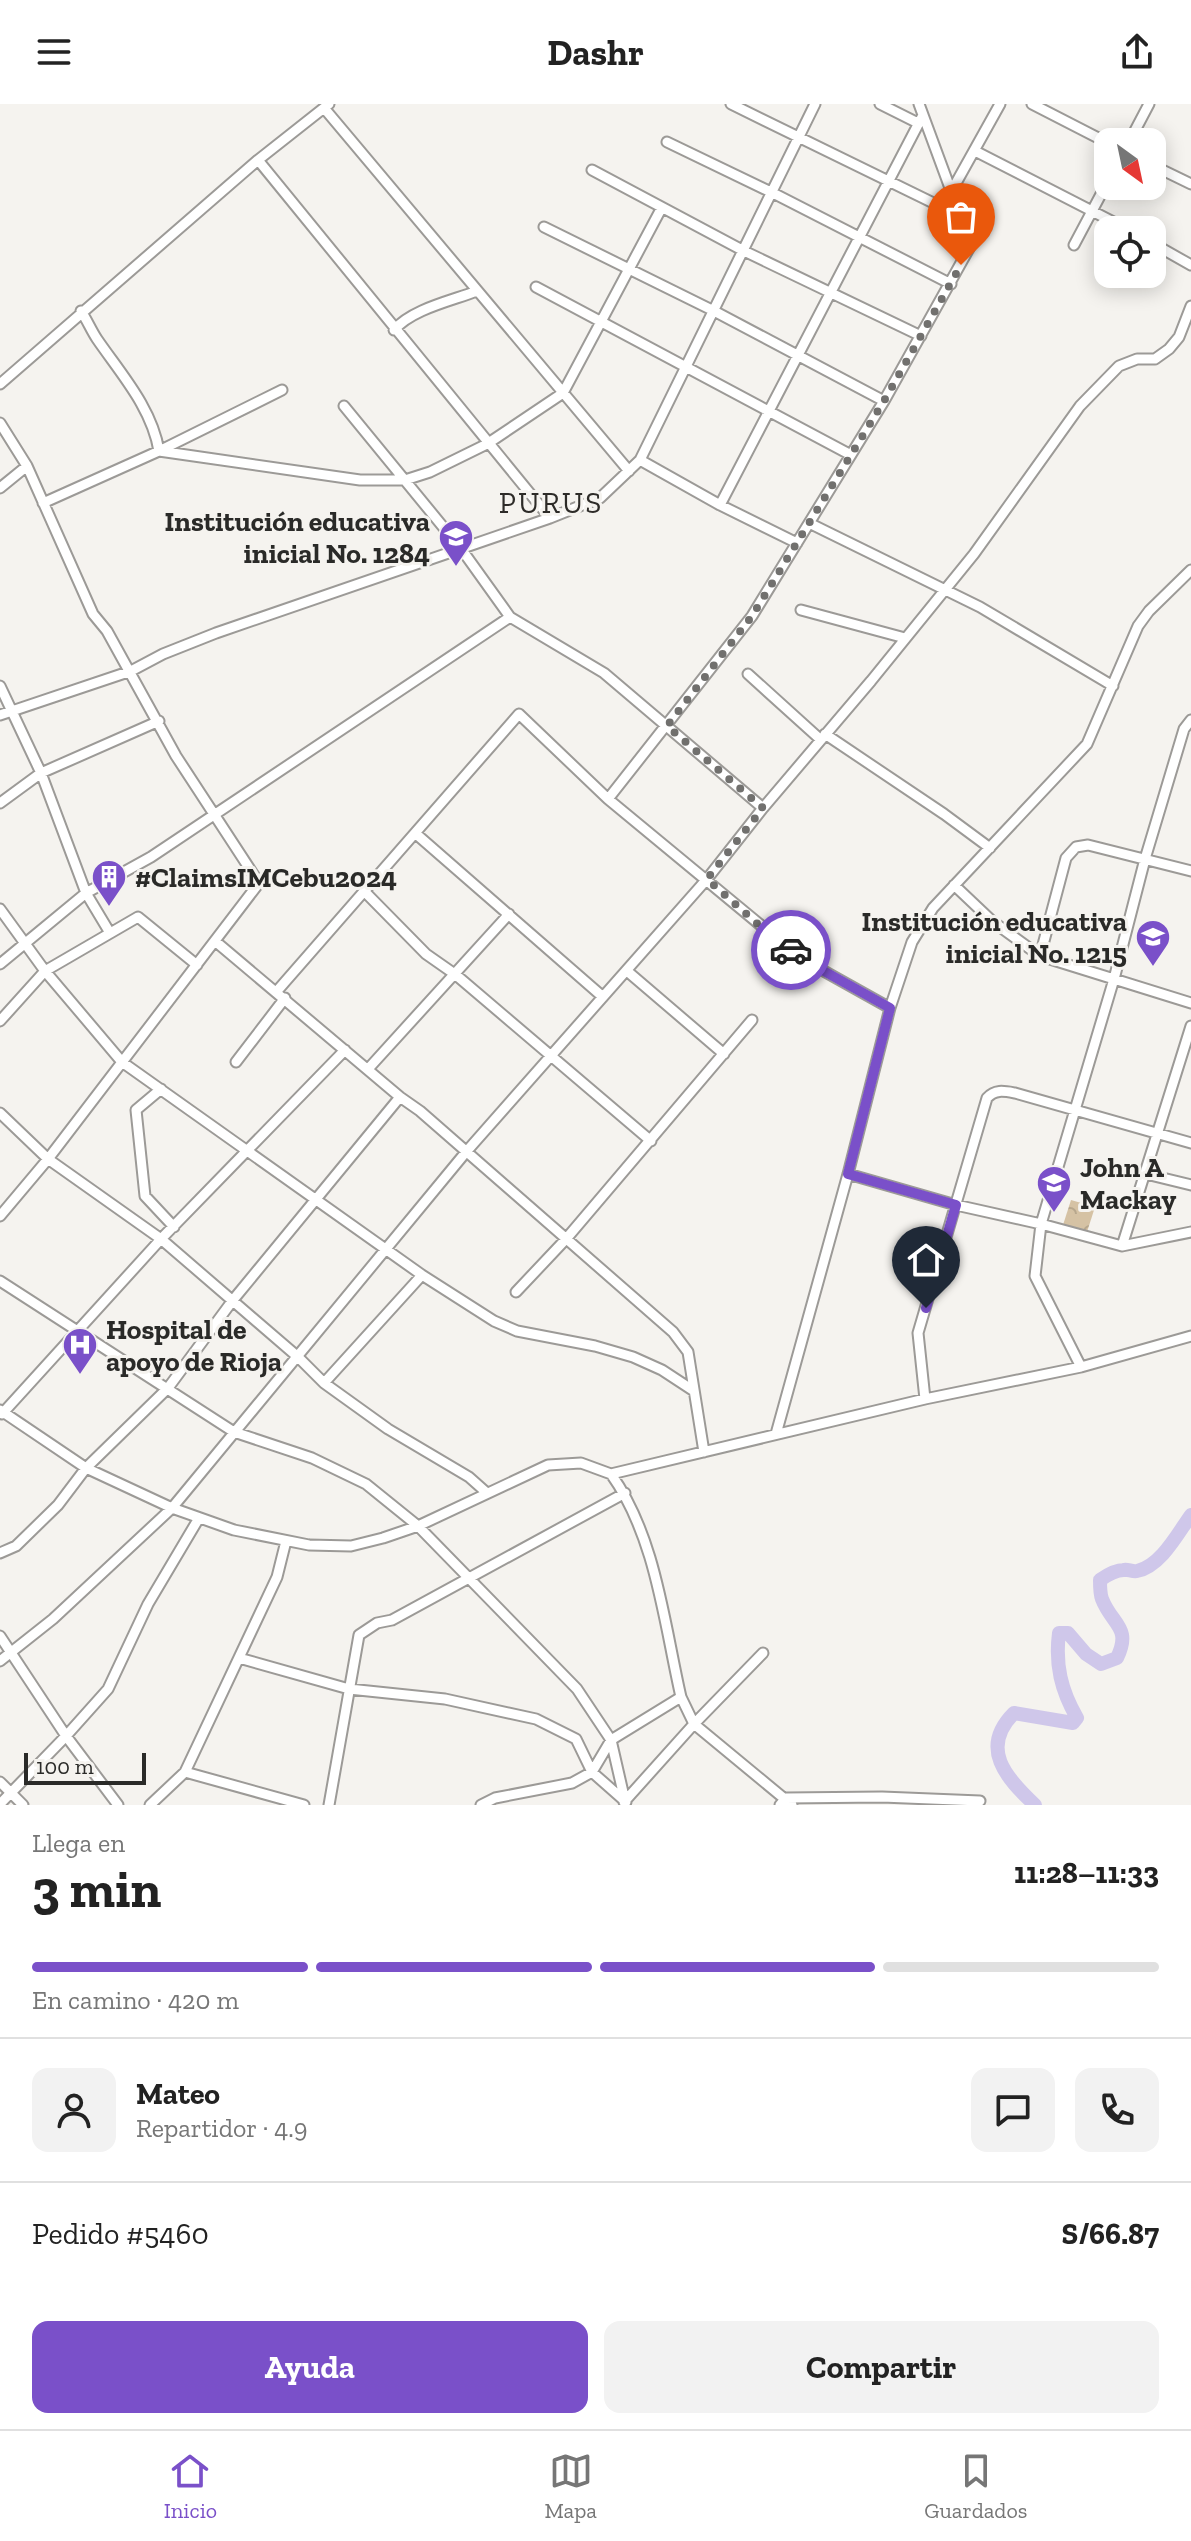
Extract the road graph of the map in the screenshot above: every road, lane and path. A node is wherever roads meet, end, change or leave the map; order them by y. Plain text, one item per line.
1 (731, 104) edge
2 (815, 104) edge
3 (880, 104) edge
4 (919, 104) edge
5 (1000, 104) edge
6 (1032, 104) edge
7 (1149, 104) edge
8 (327, 106) edge
9 (920, 119) junction
10 (1136, 128) edge
11 (1094, 136) edge
12 (799, 137) junction
13 (667, 142) dead end
14 (975, 151) junction
15 (258, 160) junction
16 (592, 170) dead end
17 (1166, 172) edge
18 (889, 180) junction
19 (1191, 184) edge
20 (951, 192) junction
21 (773, 193) junction
22 (1098, 200) edge
23 (661, 209) junction
24 (1092, 210) junction
25 (960, 216) junction
26 (1103, 216) edge
27 (544, 227) dead end
28 (859, 236) junction
29 (1074, 245) dead end
30 (744, 251) junction
31 (1166, 251) edge
32 (1191, 265) edge
33 (628, 269) junction
34 (951, 284) junction
35 (536, 287) dead end
36 (477, 291) junction
37 (829, 294) junction
38 (1191, 306) edge
39 (81, 311) junction
40 (714, 311) junction
41 (599, 321) junction
42 (394, 330) junction
43 (921, 336) junction
44 (797, 355) junction
45 (685, 367) junction
46 (0, 384) edge
47 (282, 390) dead end
48 (563, 393) junction
49 (884, 401) junction
50 (344, 406) dead end
51 (768, 412) junction
52 (0, 423) edge
53 (487, 444) junction
54 (159, 451) junction
55 (851, 455) junction
56 (640, 460) junction
57 (27, 466) junction
58 (629, 471) junction
59 (405, 480) junction
60 (0, 488) edge
61 (43, 503) junction
62 (720, 505) junction
63 (550, 518) junction
64 (809, 523) junction
65 (797, 543) junction
66 (462, 550) junction
67 (1191, 570) edge
68 (945, 589) junction
69 (801, 610) dead end
70 (510, 617) junction
71 (905, 638) junction
72 (131, 671) junction
73 (748, 674) dead end
74 (0, 686) edge
75 (1113, 686) junction
76 (13, 709) junction
77 (0, 715) edge
78 (1191, 720) edge
79 (159, 721) junction
80 (667, 726) junction
81 (823, 737) junction
82 (41, 773) junction
83 (608, 799) junction
84 (0, 803) edge
85 (763, 808) junction
86 (214, 815) junction
87 (415, 833) junction
88 (990, 848) junction
89 (1145, 859) junction
90 (1191, 871) edge
91 (707, 879) junction
92 (954, 885) junction
93 (364, 891) junction
94 (86, 893) junction
95 (0, 909) edge
96 (509, 914) junction
97 (110, 933) junction
98 (215, 941) junction
99 (26, 942) junction
100 (1040, 956) junction
101 (0, 964) edge
102 (197, 965) junction
103 (45, 971) junction
104 (627, 971) junction
105 (456, 975) junction
106 (1114, 979) junction
107 (281, 994) junction
108 (603, 997) junction
109 (1191, 1003) edge
110 (890, 1008) junction
111 (752, 1020) dead end
112 (0, 1021) edge
113 (1191, 1026) edge
114 (345, 1050) junction
115 (724, 1054) junction
116 (552, 1057) junction
117 (122, 1062) junction
118 (236, 1062) dead end
119 (368, 1069) junction
120 (161, 1089) junction
121 (400, 1097) junction
122 (1076, 1109) junction
123 (0, 1113) edge
124 (1158, 1134) junction
125 (651, 1141) junction
126 (1191, 1143) edge
127 (249, 1151) junction
128 (466, 1152) junction
129 (48, 1159) junction
130 (848, 1174) junction
131 (1146, 1174) junction
132 (1191, 1185) edge
133 (316, 1198) junction
134 (956, 1205) junction
135 (0, 1216) edge
136 (1041, 1224) junction
137 (174, 1227) junction
138 (1191, 1232) edge
139 (161, 1239) junction
140 (566, 1239) junction
141 (1122, 1246) junction
142 (386, 1250) junction
143 (422, 1275) junction
144 (0, 1281) edge
145 (516, 1292) dead end
146 (233, 1300) junction
147 (78, 1330) junction
148 (1191, 1336) edge
149 (298, 1357) junction
150 (1081, 1367) junction
151 (324, 1383) junction
152 (168, 1388) junction
153 (694, 1391) junction
154 (925, 1399) junction
155 (1, 1413) edge
156 (234, 1432) junction
157 (776, 1434) junction
158 (704, 1452) junction
159 (86, 1468) junction
160 (611, 1474) junction
161 (487, 1493) junction
162 (625, 1493) junction
163 (172, 1508) junction
164 (199, 1518) junction
165 (418, 1526) junction
166 (286, 1541) junction
167 (0, 1553) edge
168 (472, 1579) junction
169 (0, 1636) edge
170 (12, 1652) junction
171 (763, 1653) dead end
172 (239, 1658) junction
173 (0, 1661) edge
174 (349, 1689) junction
175 (681, 1697) junction
176 (694, 1724) junction
177 (66, 1736) junction
178 (611, 1740) junction
179 (185, 1772) junction
180 (592, 1772) junction
181 (0, 1782) edge
182 (10, 1792) junction
183 (980, 1801) dead end
184 (786, 1803) edge
185 (0, 1804) edge
186 (625, 1804) edge
187 (23, 1805) edge
188 (118, 1805) edge
189 (150, 1805) edge
190 (304, 1805) edge
191 (329, 1805) edge
192 (481, 1805) edge

1 - 12 street
2 - 12 street
3 - 9 street
4 - 9 street
5 - 14 street
6 - 11 street
7 - 10 street
8 - 15 street
8 - 36 street
9 - 18 street
9 - 20 street
12 - 18 street
12 - 21 street
13 - 21 street
14 - 20 street
14 - 24 street
15 - 39 street
15 - 42 street
16 - 23 street
17 - 19 street
18 - 25 street
18 - 28 street
20 - 25 street
21 - 28 street
21 - 30 street
22 - 24 street
23 - 30 street
23 - 33 street
24 - 26 street
24 - 29 street
25 - 34 street
27 - 33 street
28 - 34 street
28 - 37 street
30 - 37 street
30 - 40 street
31 - 32 street
33 - 40 street
33 - 41 street
34 - 43 street
35 - 41 street
36 - 42 street
36 - 48 street
37 - 43 street
37 - 44 street
38 - 68 street
39 - 46 street
39 - 54 street
40 - 44 street
40 - 45 street
41 - 45 street
41 - 48 street
42 - 53 street
43 - 49 street
44 - 49 street
44 - 51 street
45 - 51 street
45 - 56 street
47 - 54 street
48 - 53 street
48 - 58 street
49 - 55 street
50 - 59 street
51 - 55 street
51 - 62 street
52 - 57 street
53 - 59 street
53 - 63 street
54 - 59 street
54 - 61 street
55 - 64 street
56 - 58 street
56 - 62 street
57 - 60 street
57 - 61 street
58 - 63 street
59 - 66 street
61 - 72 street
62 - 65 street
63 - 66 street
64 - 65 street
64 - 68 street
65 - 80 street
66 - 70 street
66 - 72 street
67 - 75 street
68 - 71 street
68 - 75 street
69 - 71 street
70 - 80 street
70 - 86 street
71 - 81 street
72 - 76 street
72 - 79 street
73 - 81 street
74 - 76 street
75 - 88 street
76 - 77 street
76 - 82 street
78 - 89 street
79 - 82 street
79 - 86 street
80 - 83 street
80 - 85 street
81 - 85 street
81 - 88 street
82 - 84 street
82 - 94 street
83 - 87 street
83 - 91 street
85 - 91 street
86 - 94 street
86 - 98 street
87 - 93 street
87 - 96 street
88 - 92 street
89 - 90 street
89 - 100 street
89 - 106 street
91 - 104 street
91 - 110 street
92 - 100 street
92 - 110 street
93 - 105 street
93 - 107 street
94 - 97 street
94 - 99 street
95 - 99 street
96 - 105 street
96 - 108 street
97 - 102 street
97 - 103 street
98 - 102 street
98 - 107 street
99 - 101 street
99 - 103 street
100 - 106 street
102 - 117 street
103 - 112 street
103 - 117 street
104 - 108 street
104 - 115 street
105 - 116 street
105 - 119 street
106 - 109 street
106 - 122 street
107 - 114 street
107 - 118 street
108 - 116 street
110 - 130 street
111 - 115 street
113 - 124 street
114 - 119 street
114 - 127 street
115 - 125 street
116 - 125 street
116 - 128 street
117 - 120 street
117 - 129 street
119 - 121 street
120 - 127 street
120 - 137 street
121 - 128 street
121 - 133 street
122 - 124 street
122 - 134 street
122 - 136 street
123 - 129 street
124 - 126 street
124 - 131 street
125 - 140 street
127 - 133 street
127 - 137 street
128 - 140 street
128 - 142 street
129 - 135 street
129 - 139 street
130 - 134 street
130 - 157 street
131 - 132 street
131 - 141 street
133 - 142 street
133 - 146 street
134 - 136 street
134 - 154 street
136 - 141 street
136 - 150 street
137 - 139 street
138 - 141 street
139 - 146 street
139 - 147 street
140 - 145 street
140 - 153 street
142 - 143 street
142 - 149 street
143 - 151 street
143 - 153 street
144 - 147 street
146 - 149 street
146 - 152 street
147 - 152 street
147 - 155 street
148 - 150 street
149 - 151 street
149 - 156 street
150 - 154 street
151 - 161 street
152 - 156 street
152 - 159 street
153 - 158 street
154 - 157 street
155 - 159 street
156 - 163 street
156 - 165 street
157 - 158 street
158 - 160 street
159 - 163 street
159 - 167 street
160 - 161 street
160 - 162 street
161 - 165 street
162 - 168 street
162 - 175 street
163 - 164 street
163 - 170 street
164 - 166 street
164 - 177 street
165 - 166 street
165 - 168 street
166 - 172 street
168 - 174 street
168 - 178 street
169 - 170 street
170 - 173 street
170 - 177 street
171 - 176 street
172 - 174 street
172 - 179 street
174 - 180 street
174 - 191 street
175 - 176 street
175 - 178 street
176 - 184 street
176 - 186 street
177 - 182 street
177 - 188 street
178 - 180 street
178 - 186 street
179 - 189 street
179 - 190 street
180 - 186 street
180 - 192 street
181 - 182 street
182 - 185 street
182 - 187 street
183 - 184 street

